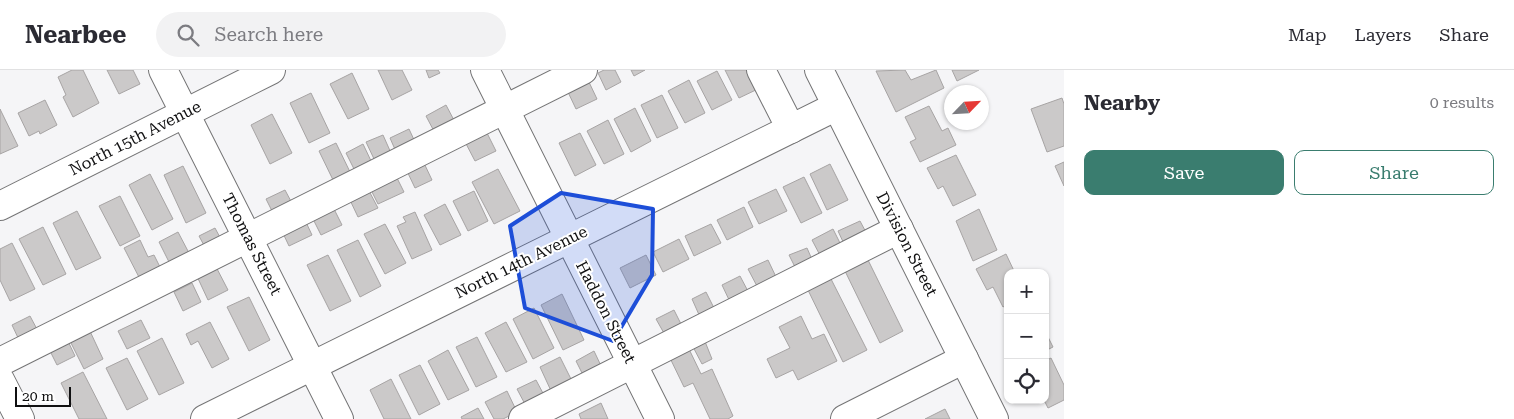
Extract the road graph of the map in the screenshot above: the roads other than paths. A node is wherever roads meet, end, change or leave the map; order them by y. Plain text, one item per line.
1 (163, 70) edge
2 (271, 70) edge
3 (485, 70) edge
4 (583, 70) edge
5 (762, 70) edge
6 (819, 70) edge
7 (837, 106) junction
8 (506, 110) junction
9 (185, 113) junction
10 (790, 129) junction
11 (0, 206) edge
12 (899, 230) junction
13 (569, 237) junction
14 (248, 238) junction
15 (964, 359) junction
16 (0, 362) edge
17 (632, 364) junction
18 (313, 365) junction
19 (0, 380) edge
20 (20, 419) edge
21 (205, 419) edge
22 (339, 419) edge
23 (523, 419) edge
24 (660, 419) edge
25 (845, 419) edge
26 (994, 419) edge

1 - 9 street, Thomas Street
2 - 9 street, North 15th Avenue
3 - 8 street, Haddon Street
4 - 8 street
5 - 10 street
6 - 7 street, Division Street
7 - 10 street, North 14th Avenue
7 - 12 street, Division Street
8 - 13 street, Haddon Street
8 - 14 street
9 - 11 street, North 15th Avenue
9 - 14 street, Thomas Street
10 - 13 street, North 14th Avenue
12 - 15 street, Division Street
12 - 17 street
13 - 17 street, Haddon Street
13 - 18 street, North 14th Avenue
14 - 16 street
14 - 18 street, Thomas Street
15 - 25 street
15 - 26 street, Division Street
17 - 23 street
17 - 24 street, Haddon Street
18 - 21 street, North 14th Avenue
18 - 22 street, Thomas Street
19 - 20 street

